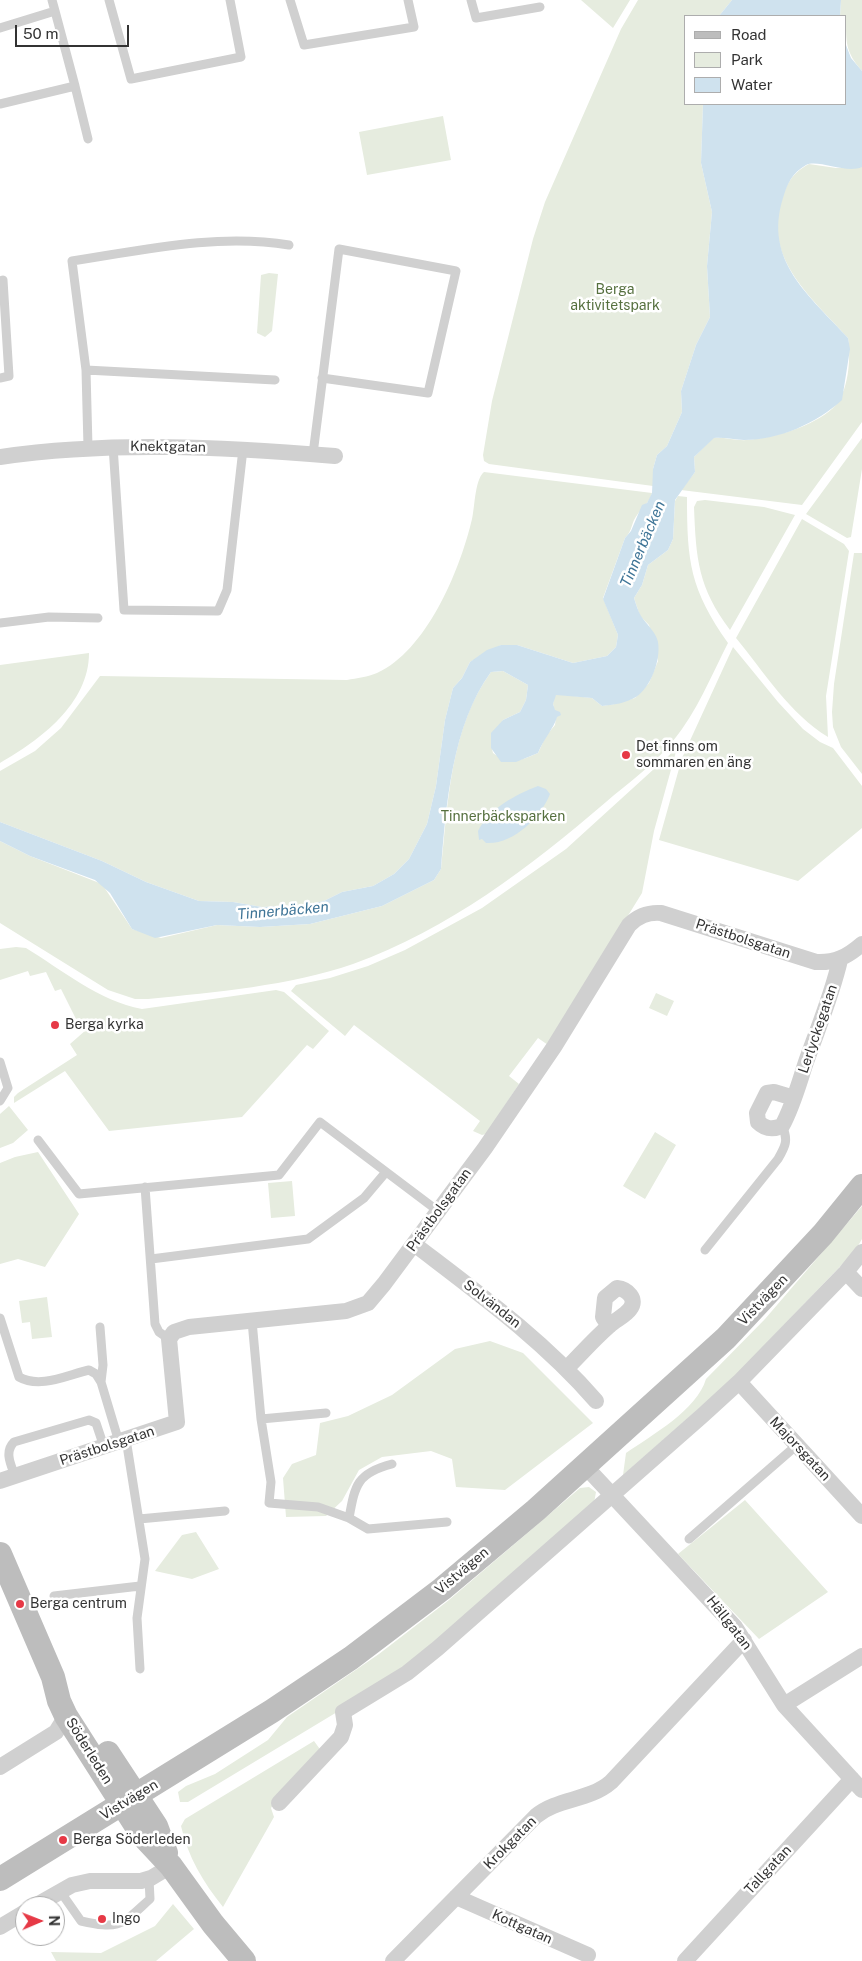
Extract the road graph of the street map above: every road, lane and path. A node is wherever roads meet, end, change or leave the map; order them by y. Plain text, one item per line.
1 (52, 0) edge
2 (109, 0) edge
3 (230, 0) edge
4 (290, 0) edge
5 (408, 0) edge
6 (471, 0) edge
7 (540, 7) dead end
8 (55, 11) junction
9 (0, 28) edge
10 (75, 86) junction
11 (0, 104) edge
12 (88, 139) dead end
13 (289, 245) dead end
14 (0, 281) edge
15 (86, 370) junction
16 (0, 378) edge
17 (322, 378) junction
18 (275, 380) dead end
19 (113, 446) junction
20 (88, 447) junction
21 (243, 450) junction
22 (313, 454) junction
23 (335, 456) dead end
24 (0, 457) edge
25 (98, 618) dead end
26 (0, 623) edge
27 (862, 944) edge
28 (840, 960) junction
29 (0, 1062) edge
30 (794, 1098) junction
31 (0, 1101) edge
32 (782, 1126) junction
33 (38, 1140) dead end
34 (386, 1172) junction
35 (862, 1186) edge
36 (146, 1187) junction
37 (438, 1211) junction
38 (414, 1244) junction
39 (705, 1250) dead end
40 (862, 1252) edge
41 (151, 1259) junction
42 (846, 1272) junction
43 (862, 1289) edge
44 (0, 1318) edge
45 (252, 1321) junction
46 (100, 1326) dead end
47 (609, 1326) dead end
48 (169, 1339) junction
49 (567, 1368) junction
50 (100, 1382) junction
51 (738, 1382) junction
52 (596, 1401) dead end
53 (326, 1413) dead end
54 (261, 1419) junction
55 (116, 1442) junction
56 (797, 1445) junction
57 (392, 1464) dead end
58 (584, 1465) junction
59 (7, 1479) edge
60 (612, 1494) junction
61 (225, 1511) dead end
62 (862, 1516) edge
63 (349, 1518) junction
64 (139, 1519) junction
65 (447, 1522) dead end
66 (689, 1538) dead end
67 (2, 1569) edge
68 (140, 1586) junction
69 (54, 1596) dead end
70 (744, 1640) junction
71 (862, 1656) edge
72 (140, 1670) dead end
73 (53, 1677) junction
74 (784, 1705) junction
75 (66, 1716) junction
76 (4, 1764) edge
77 (857, 1784) edge
78 (129, 1799) junction
79 (279, 1803) dead end
80 (172, 1866) junction
81 (0, 1879) edge
82 (149, 1879) junction
83 (60, 1891) junction
84 (52, 1896) edge
85 (456, 1897) junction
86 (15, 1918) edge
87 (0, 1927) edge
88 (588, 1955) dead end
89 (244, 1961) edge
90 (393, 1961) edge
91 (685, 1961) edge

1 - 8 lane
2 - 3 lane
4 - 5 lane
6 - 7 lane
8 - 9 lane
8 - 10 lane
10 - 11 lane
10 - 12 lane
13 - 15 lane
14 - 16 lane
15 - 18 lane
15 - 20 lane
17 - 17 lane
17 - 22 lane
19 - 20 street, Knektgatan
19 - 21 street, Knektgatan
19 - 21 lane
20 - 24 street, Knektgatan
21 - 22 street, Knektgatan
22 - 23 street, Knektgatan
25 - 26 lane
27 - 28 street
28 - 30 street, Lerlyckegatan
28 - 37 street, Prästbolsgatan
29 - 31 lane
30 - 32 street, Lerlyckegatan
30 - 32 street
32 - 39 lane
33 - 36 lane
34 - 36 lane
34 - 37 lane
34 - 41 lane
35 - 58 main road, Vistvägen
36 - 41 lane
37 - 38 street, Prästbolsgatan
38 - 45 street, Prästbolsgatan
38 - 49 street, Solvändan
40 - 42 street
41 - 48 lane
42 - 43 street
42 - 51 street
44 - 50 lane
45 - 48 street, Prästbolsgatan
45 - 54 lane
46 - 50 lane
47 - 49 street
48 - 55 street, Prästbolsgatan
49 - 52 street, Solvändan
50 - 55 lane
51 - 56 street, Majorsgatan
51 - 60 street
53 - 54 lane
54 - 63 lane
55 - 59 street, Prästbolsgatan
55 - 59 lane
55 - 64 lane
56 - 62 street, Majorsgatan
56 - 66 lane
57 - 63 lane
58 - 60 street, Hällgatan
58 - 78 main road, Vistvägen
60 - 70 street, Hällgatan
60 - 79 street
61 - 64 lane
63 - 65 lane
64 - 68 lane
67 - 73 main road, Söderleden
68 - 69 lane
68 - 72 lane
70 - 74 street, Hällgatan
70 - 85 street, Krokgatan
71 - 74 street
73 - 75 main road, Söderleden
73 - 78 main road, Söderleden
74 - 77 street, Hällgatan
75 - 76 street
75 - 78 main road, Söderleden
77 - 91 street, Tallgatan
78 - 80 main road, Söderleden
78 - 81 main road, Vistvägen
80 - 82 street
80 - 89 main road, Söderleden
82 - 83 street
82 - 83 lane
83 - 84 street
85 - 88 street, Kottgatan
85 - 90 street, Krokgatan
86 - 87 street

